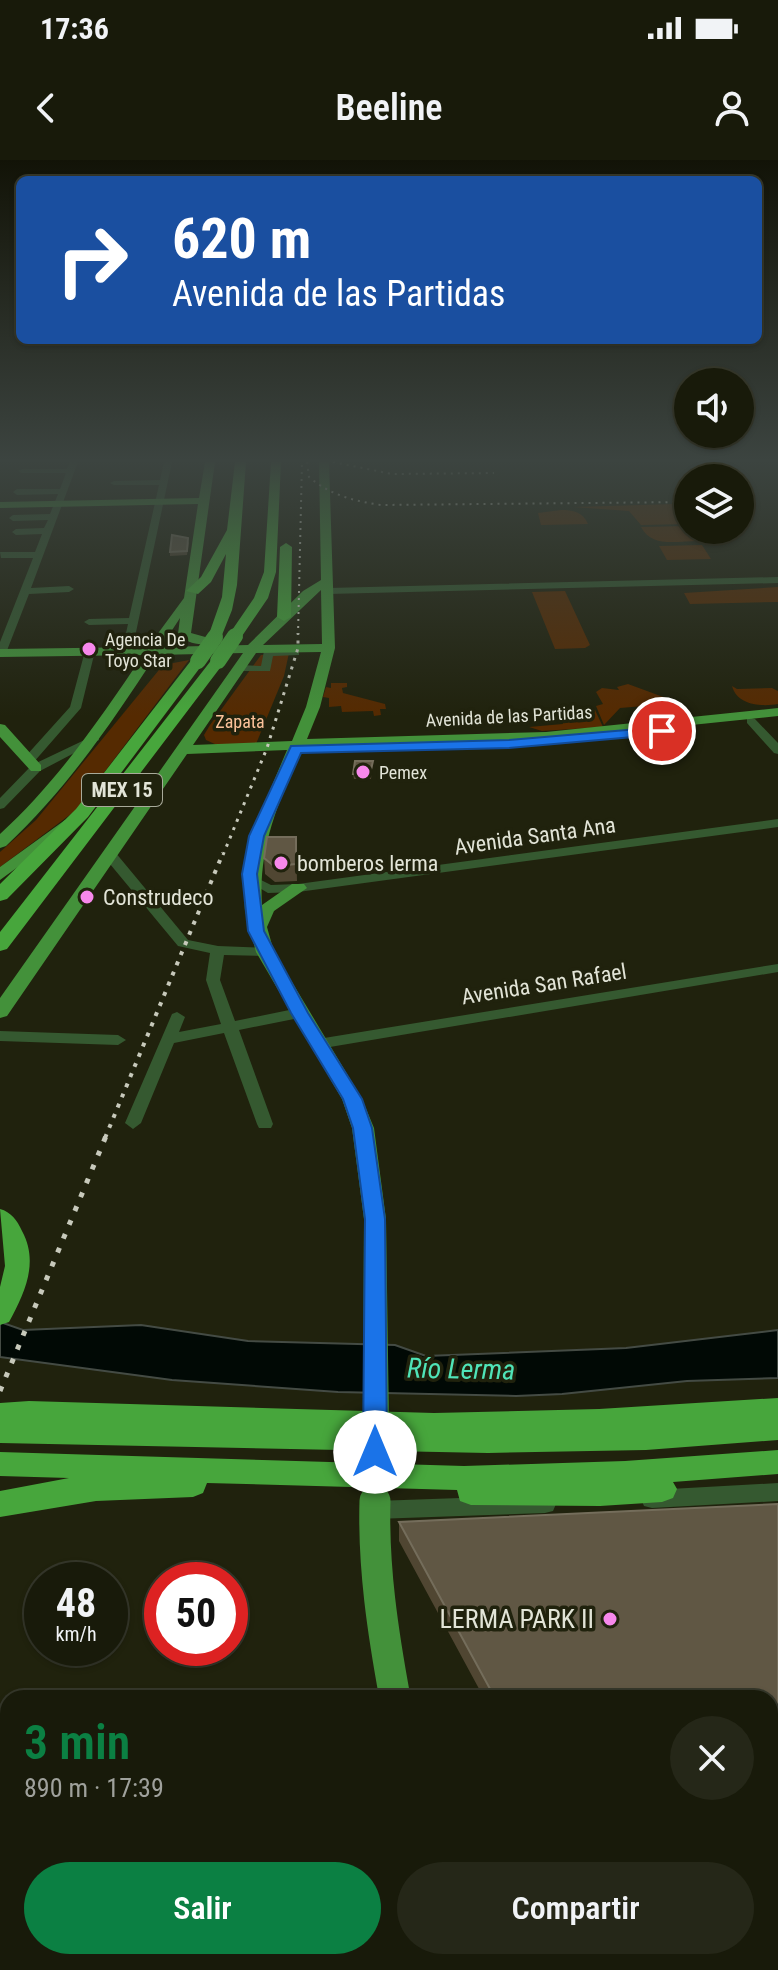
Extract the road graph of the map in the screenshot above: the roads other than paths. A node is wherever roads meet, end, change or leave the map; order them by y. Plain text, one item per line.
1 (40, 546) edge
2 (149, 546) edge
3 (198, 546) edge
4 (224, 546) edge
5 (234, 546) edge
6 (272, 546) edge
7 (286, 546) edge
8 (326, 546) edge
9 (1, 555) edge
10 (36, 555) junction
11 (778, 580) edge
12 (327, 586) junction
13 (69, 589) dead end
14 (23, 591) junction
15 (192, 595) junction
16 (284, 617) junction
17 (132, 621) junction
18 (89, 622) dead end
19 (267, 634) junction
20 (253, 648) junction
21 (327, 648) junction
22 (90, 651) junction
23 (127, 651) junction
24 (153, 651) junction
25 (0, 653) edge
26 (295, 653) dead end
27 (240, 667) junction
28 (112, 711) junction
29 (778, 715) edge
30 (751, 721) junction
31 (0, 728) edge
32 (95, 738) junction
33 (294, 746) junction
34 (182, 750) junction
35 (778, 750) edge
36 (32, 764) junction
37 (1, 802) edge
38 (82, 813) junction
39 (778, 823) edge
40 (0, 843) edge
41 (110, 855) junction
42 (0, 875) edge
43 (251, 879) junction
44 (298, 888) junction
45 (0, 895) edge
46 (256, 931) junction
47 (0, 945) edge
48 (218, 950) junction
49 (265, 952) junction
50 (778, 968) edge
51 (0, 1012) edge
52 (299, 1013) junction
53 (177, 1017) dead end
54 (231, 1027) junction
55 (0, 1036) edge
56 (168, 1039) junction
57 (118, 1040) dead end
58 (318, 1044) junction
59 (133, 1123) dead end
60 (265, 1124) dead end
61 (4, 1221) edge
62 (0, 1315) edge
63 (778, 1409) edge
64 (0, 1415) edge
65 (376, 1423) junction
66 (778, 1428) edge
67 (0, 1431) edge
68 (0, 1464) edge
69 (775, 1469) edge
70 (662, 1489) joint
71 (778, 1492) edge
72 (0, 1504) edge
73 (375, 1510) junction
74 (393, 1690) edge

1 - 10 street
2 - 17 street
3 - 15 main road
4 - 15 highway
5 - 38 highway, MEX 15, bridge
6 - 47 highway, MEX 15, bridge
7 - 16 highway
8 - 12 main road
9 - 10 street
10 - 14 street
11 - 12 street
12 - 16 main road
12 - 21 main road
13 - 14 street
14 - 25 street
15 - 19 main road
15 - 24 main road
16 - 19 main road
17 - 18 street
17 - 23 street
19 - 20 main road
20 - 21 main road
20 - 24 main road
20 - 27 main road
21 - 33 main road
22 - 23 main road
22 - 25 main road
22 - 36 street
23 - 24 main road
24 - 28 main road
26 - 27 street
27 - 28 main road
27 - 34 main road
28 - 32 main road
29 - 30 main road, Avenida de las Partidas
29 - 33 main road, Avenida de las Partidas
30 - 33 main road, Avenida de las Partidas
30 - 35 street
31 - 36 main road
32 - 36 street
32 - 40 main road
33 - 34 main road, Avenida de las Partidas
33 - 43 main road
34 - 41 main road
36 - 37 street
38 - 42 main road
38 - 45 highway, MEX 15
39 - 44 street, Avenida Santa Ana
41 - 48 street
41 - 51 main road
43 - 44 street, Avenida Santa Ana
43 - 46 main road
44 - 46 main road
46 - 49 main road
48 - 49 street
48 - 54 street
49 - 52 main road
50 - 58 street, Avenida San Rafael
52 - 54 street
52 - 58 main road
53 - 56 street
54 - 56 street
54 - 60 street
55 - 57 street
56 - 59 street
58 - 65 main road
61 - 62 highway
63 - 65 highway
64 - 65 highway
65 - 73 main road, bridge
66 - 67 highway
68 - 69 highway
69 - 70 street
70 - 72 highway
71 - 73 street
73 - 74 main road, bridge

